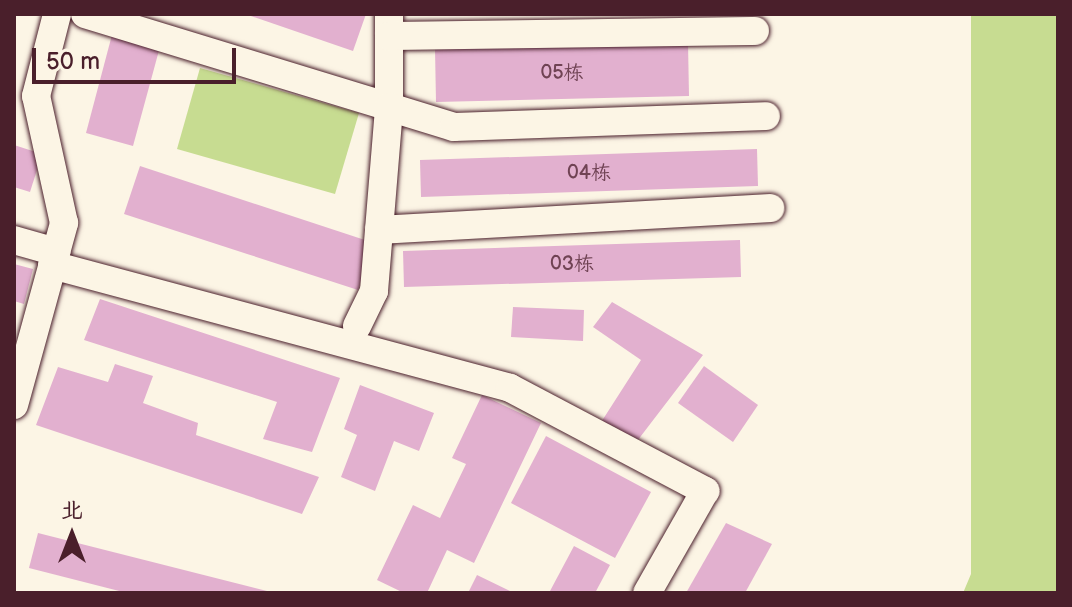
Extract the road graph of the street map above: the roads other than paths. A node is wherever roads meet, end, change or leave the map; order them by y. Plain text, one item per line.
1 (57, 14) edge
2 (85, 14) edge
3 (389, 25) edge
4 (755, 31) dead end
5 (389, 107) junction
6 (766, 116) dead end
7 (770, 208) dead end
8 (379, 230) junction
9 (14, 240) edge
10 (54, 258) junction
11 (357, 326) dead end
12 (22, 342) edge
13 (14, 405) edge
14 (647, 593) edge

1 - 10 street
2 - 5 street
3 - 4 street
3 - 5 street
5 - 6 street
5 - 8 street
7 - 8 street
8 - 11 street
9 - 10 street
10 - 12 street
10 - 14 street
12 - 13 street

